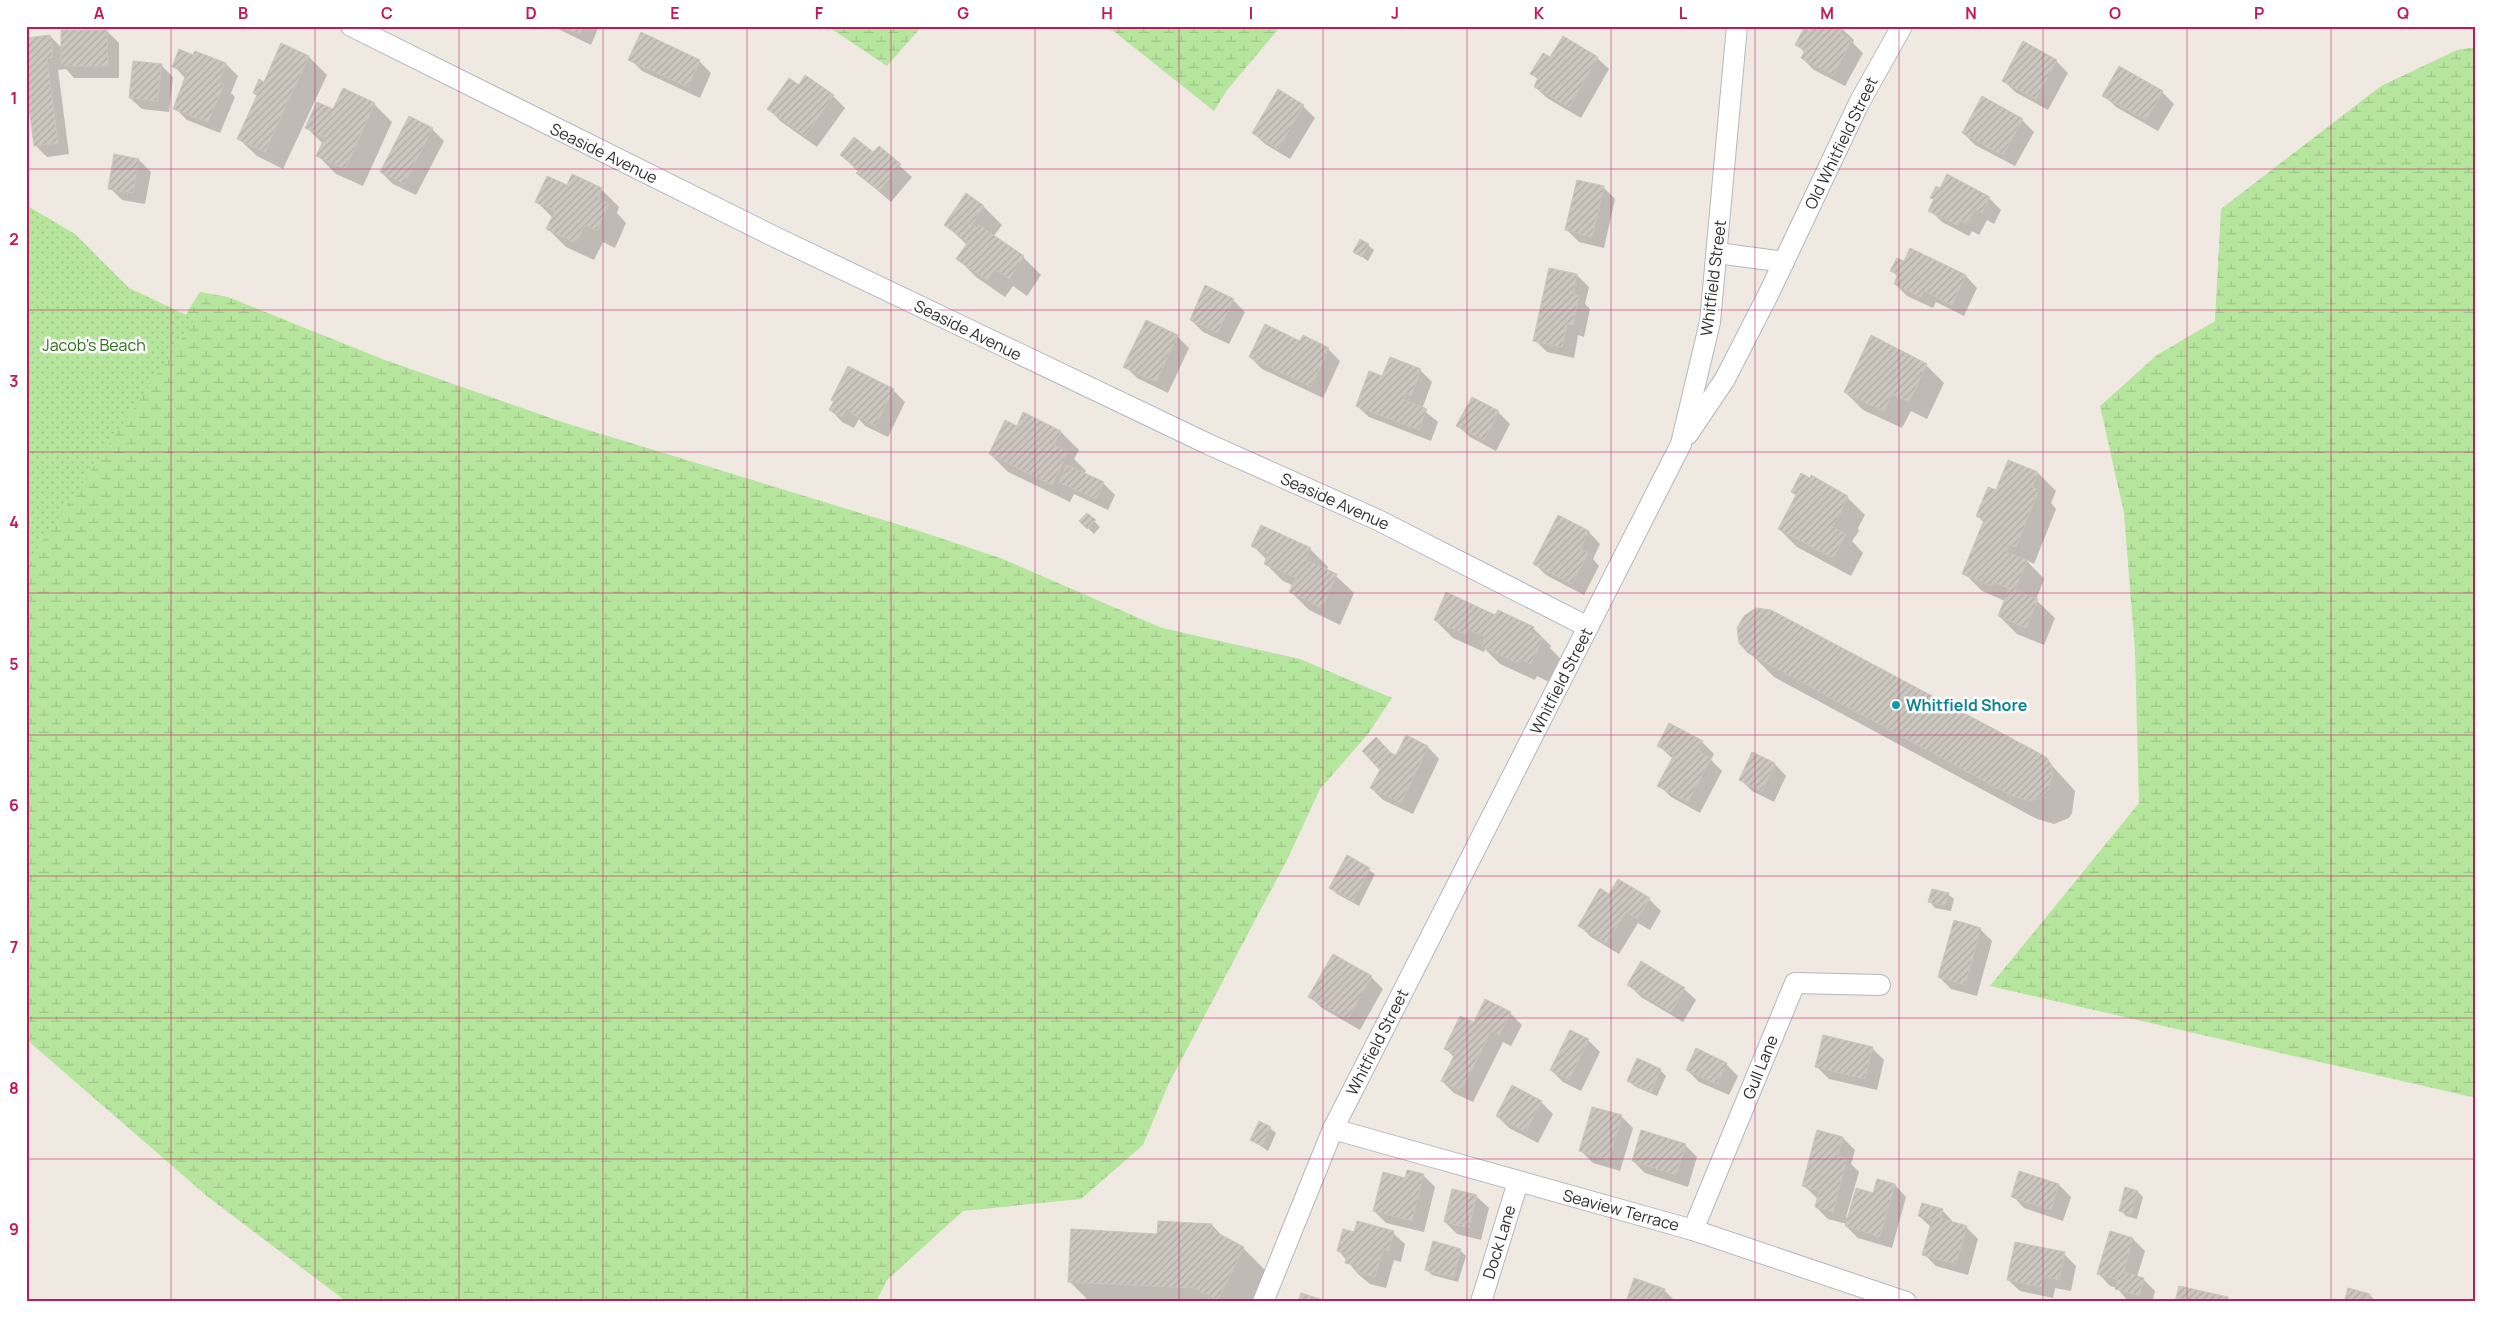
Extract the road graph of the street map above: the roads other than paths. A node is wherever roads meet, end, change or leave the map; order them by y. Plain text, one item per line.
1 (351, 26) edge
2 (1737, 26) edge
3 (1902, 26) edge
4 (1717, 253) junction
5 (1784, 262) junction
6 (1681, 444) junction
7 (1588, 627) junction
8 (1880, 986) dead end
9 (1333, 1129) junction
10 (1518, 1182) junction
11 (1693, 1230) junction
12 (1264, 1302) edge
13 (1481, 1302) edge
14 (1906, 1302) edge

1 - 7 street, Seaside Avenue
2 - 4 street, Whitfield Street
3 - 5 street, Old Whitfield Street
4 - 5 street
4 - 6 street, Whitfield Street
5 - 6 street, Old Whitfield Street
6 - 7 street, Whitfield Street
7 - 9 street, Whitfield Street
8 - 11 street, Gull Lane
9 - 10 street, Seaview Terrace
9 - 12 street, Whitfield Street
10 - 11 street, Seaview Terrace
10 - 13 street, Dock Lane
11 - 14 street, Seaview Terrace

